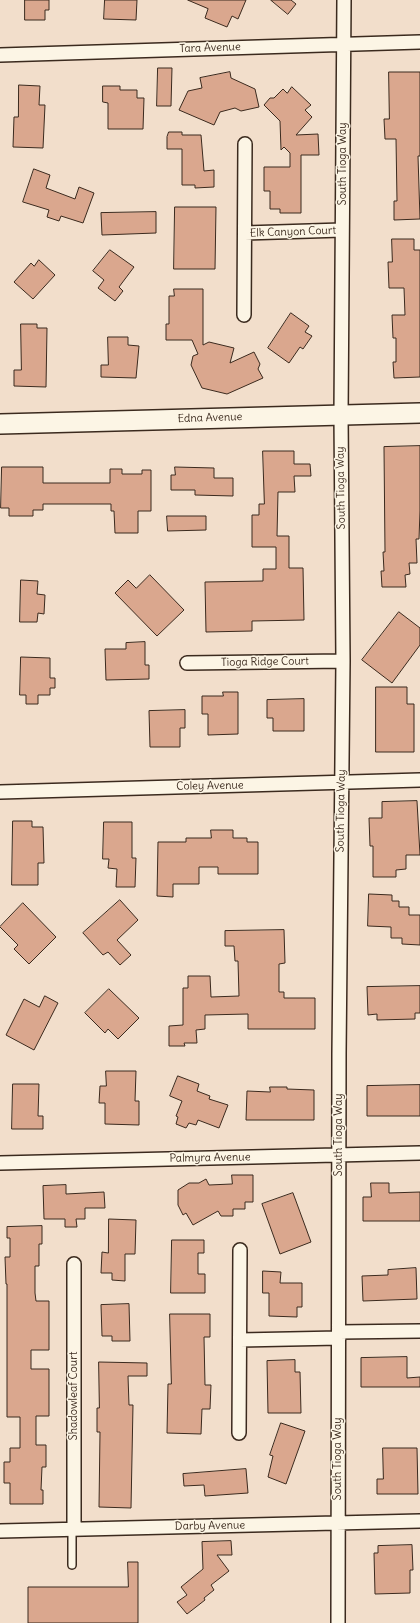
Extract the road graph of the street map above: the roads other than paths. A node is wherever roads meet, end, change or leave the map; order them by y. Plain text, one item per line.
1 (344, 0) edge
2 (420, 42) edge
3 (344, 44) junction
4 (0, 55) edge
5 (245, 144) dead end
6 (342, 230) junction
7 (245, 233) junction
8 (244, 315) dead end
9 (420, 413) edge
10 (341, 415) junction
11 (0, 424) edge
12 (343, 661) junction
13 (187, 663) dead end
14 (420, 780) edge
15 (341, 783) junction
16 (0, 792) edge
17 (420, 1153) edge
18 (339, 1155) junction
19 (0, 1163) edge
20 (240, 1250) dead end
21 (74, 1264) dead end
22 (420, 1331) edge
23 (339, 1335) junction
24 (240, 1340) junction
25 (239, 1433) dead end
26 (420, 1521) edge
27 (338, 1523) junction
28 (73, 1529) junction
29 (0, 1531) edge
30 (72, 1566) dead end
31 (338, 1623) edge

1 - 3 street, South Tioga Way
2 - 3 street, Tara Avenue
3 - 4 street, Tara Avenue
3 - 6 street, South Tioga Way
5 - 7 street, Elk Canyon Court
6 - 7 street, Elk Canyon Court
6 - 10 street, South Tioga Way
7 - 8 street, Elk Canyon Court
9 - 10 street, Edna Avenue
10 - 11 street, Edna Avenue
10 - 12 street, South Tioga Way
12 - 13 street, Tioga Ridge Court
12 - 15 street, South Tioga Way
14 - 15 street, Coley Avenue
15 - 16 street, Coley Avenue
15 - 18 street, South Tioga Way
17 - 18 street, Palmyra Avenue
18 - 19 street, Palmyra Avenue
18 - 23 street, South Tioga Way
20 - 24 street
21 - 28 street, Shadowleaf Court
22 - 23 street
23 - 24 street
23 - 27 street, South Tioga Way
24 - 25 street
26 - 27 street, Darby Avenue
27 - 28 street, Darby Avenue
27 - 31 street, South Tioga Way
28 - 29 street, Darby Avenue
28 - 30 lane

